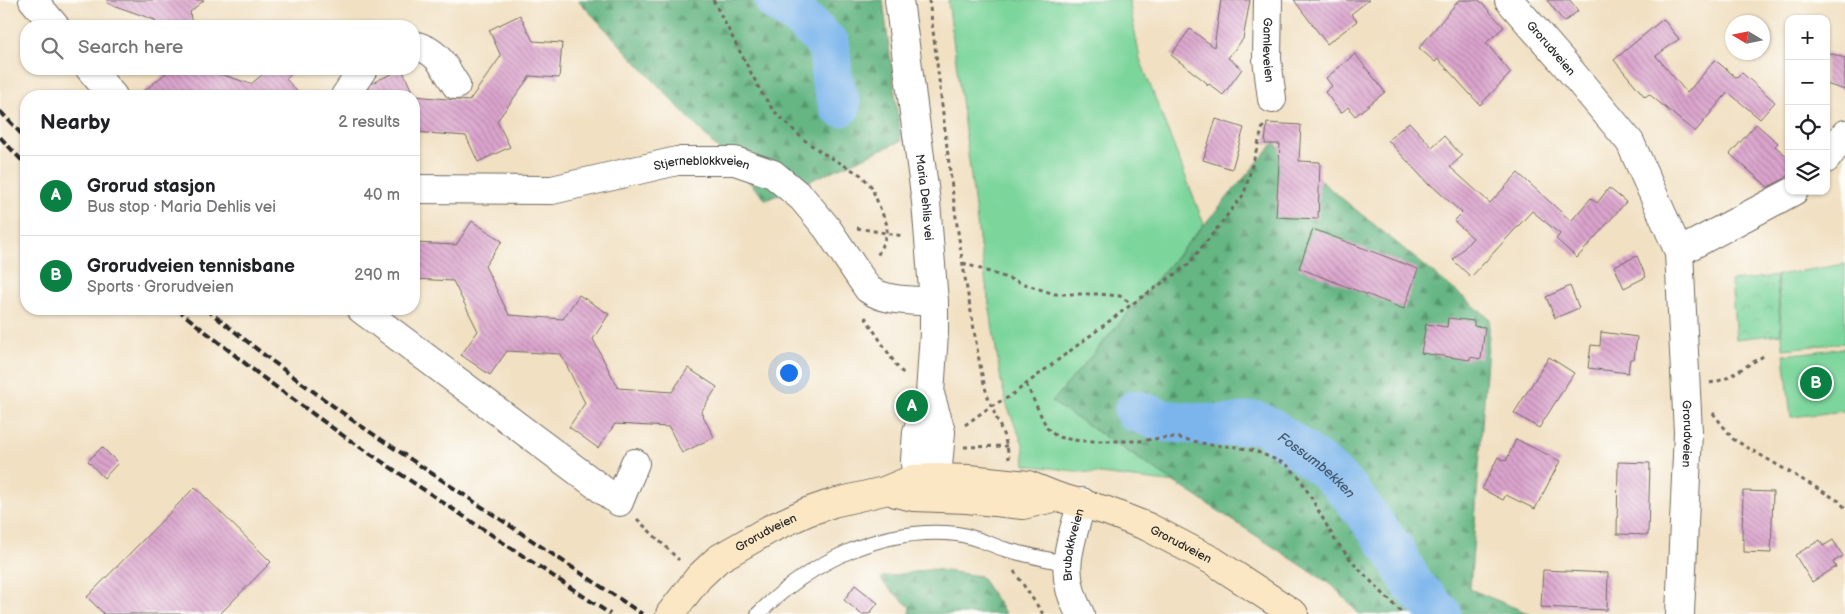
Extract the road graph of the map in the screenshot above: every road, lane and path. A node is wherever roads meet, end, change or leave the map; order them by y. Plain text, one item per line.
1 (33, 0) edge
2 (713, 0) edge
3 (899, 0) edge
4 (930, 0) edge
5 (1268, 0) edge
6 (1509, 0) edge
7 (50, 20) edge
8 (420, 46) edge
9 (95, 75) edge
10 (360, 75) edge
11 (456, 85) dead end
12 (108, 90) edge
13 (350, 90) edge
14 (1272, 99) joint
15 (1845, 134) edge
16 (1830, 154) edge
17 (420, 189) edge
18 (1786, 195) edge
19 (827, 228) junction
20 (887, 233) junction
21 (930, 239) junction
22 (1679, 252) junction
23 (963, 263) junction
24 (861, 280) junction
25 (934, 302) junction
26 (1132, 304) junction
27 (369, 315) edge
28 (1765, 355) dead end
29 (909, 373) dead end
30 (1026, 384) junction
31 (1686, 391) junction
32 (991, 406) junction
33 (960, 426) dead end
34 (1007, 446) junction
35 (959, 447) dead end
36 (635, 463) dead end
37 (1009, 466) dead end
38 (927, 485) junction
39 (1070, 500) junction
40 (619, 502) junction
41 (1845, 508) edge
42 (1068, 564) junction
43 (685, 566) dead end
44 (670, 614) edge
45 (758, 614) edge
46 (1080, 614) edge
47 (1294, 614) edge
48 (1403, 614) edge
49 (1680, 614) edge

1 - 7 street
2 - 20 path
3 - 21 street, Maria Dehlis vei
4 - 23 path
5 - 14 street, Gamleveien
6 - 22 street, Grorudveien
8 - 11 street
9 - 12 street
10 - 13 street
14 - 26 path
15 - 16 street
17 - 19 street, Stjerneblokkveien
18 - 22 street
19 - 20 path
19 - 24 street, Stjerneblokkveien
20 - 21 path
21 - 25 street, Maria Dehlis vei
22 - 31 street, Grorudveien
23 - 26 path
23 - 32 path
24 - 25 street, Stjerneblokkveien
24 - 29 path
25 - 38 street, Maria Dehlis vei
26 - 30 path
27 - 40 street
28 - 31 path
30 - 32 path
30 - 48 path
31 - 41 path
31 - 49 street, Grorudveien
32 - 33 path
32 - 34 path
34 - 35 path
34 - 37 path
36 - 40 street
38 - 39 main road, Grorudveien
38 - 44 main road, Grorudveien
39 - 42 street, Brubakkveien
39 - 47 main road, Grorudveien
40 - 43 path
42 - 45 lane
42 - 46 street, Brubakkveien

